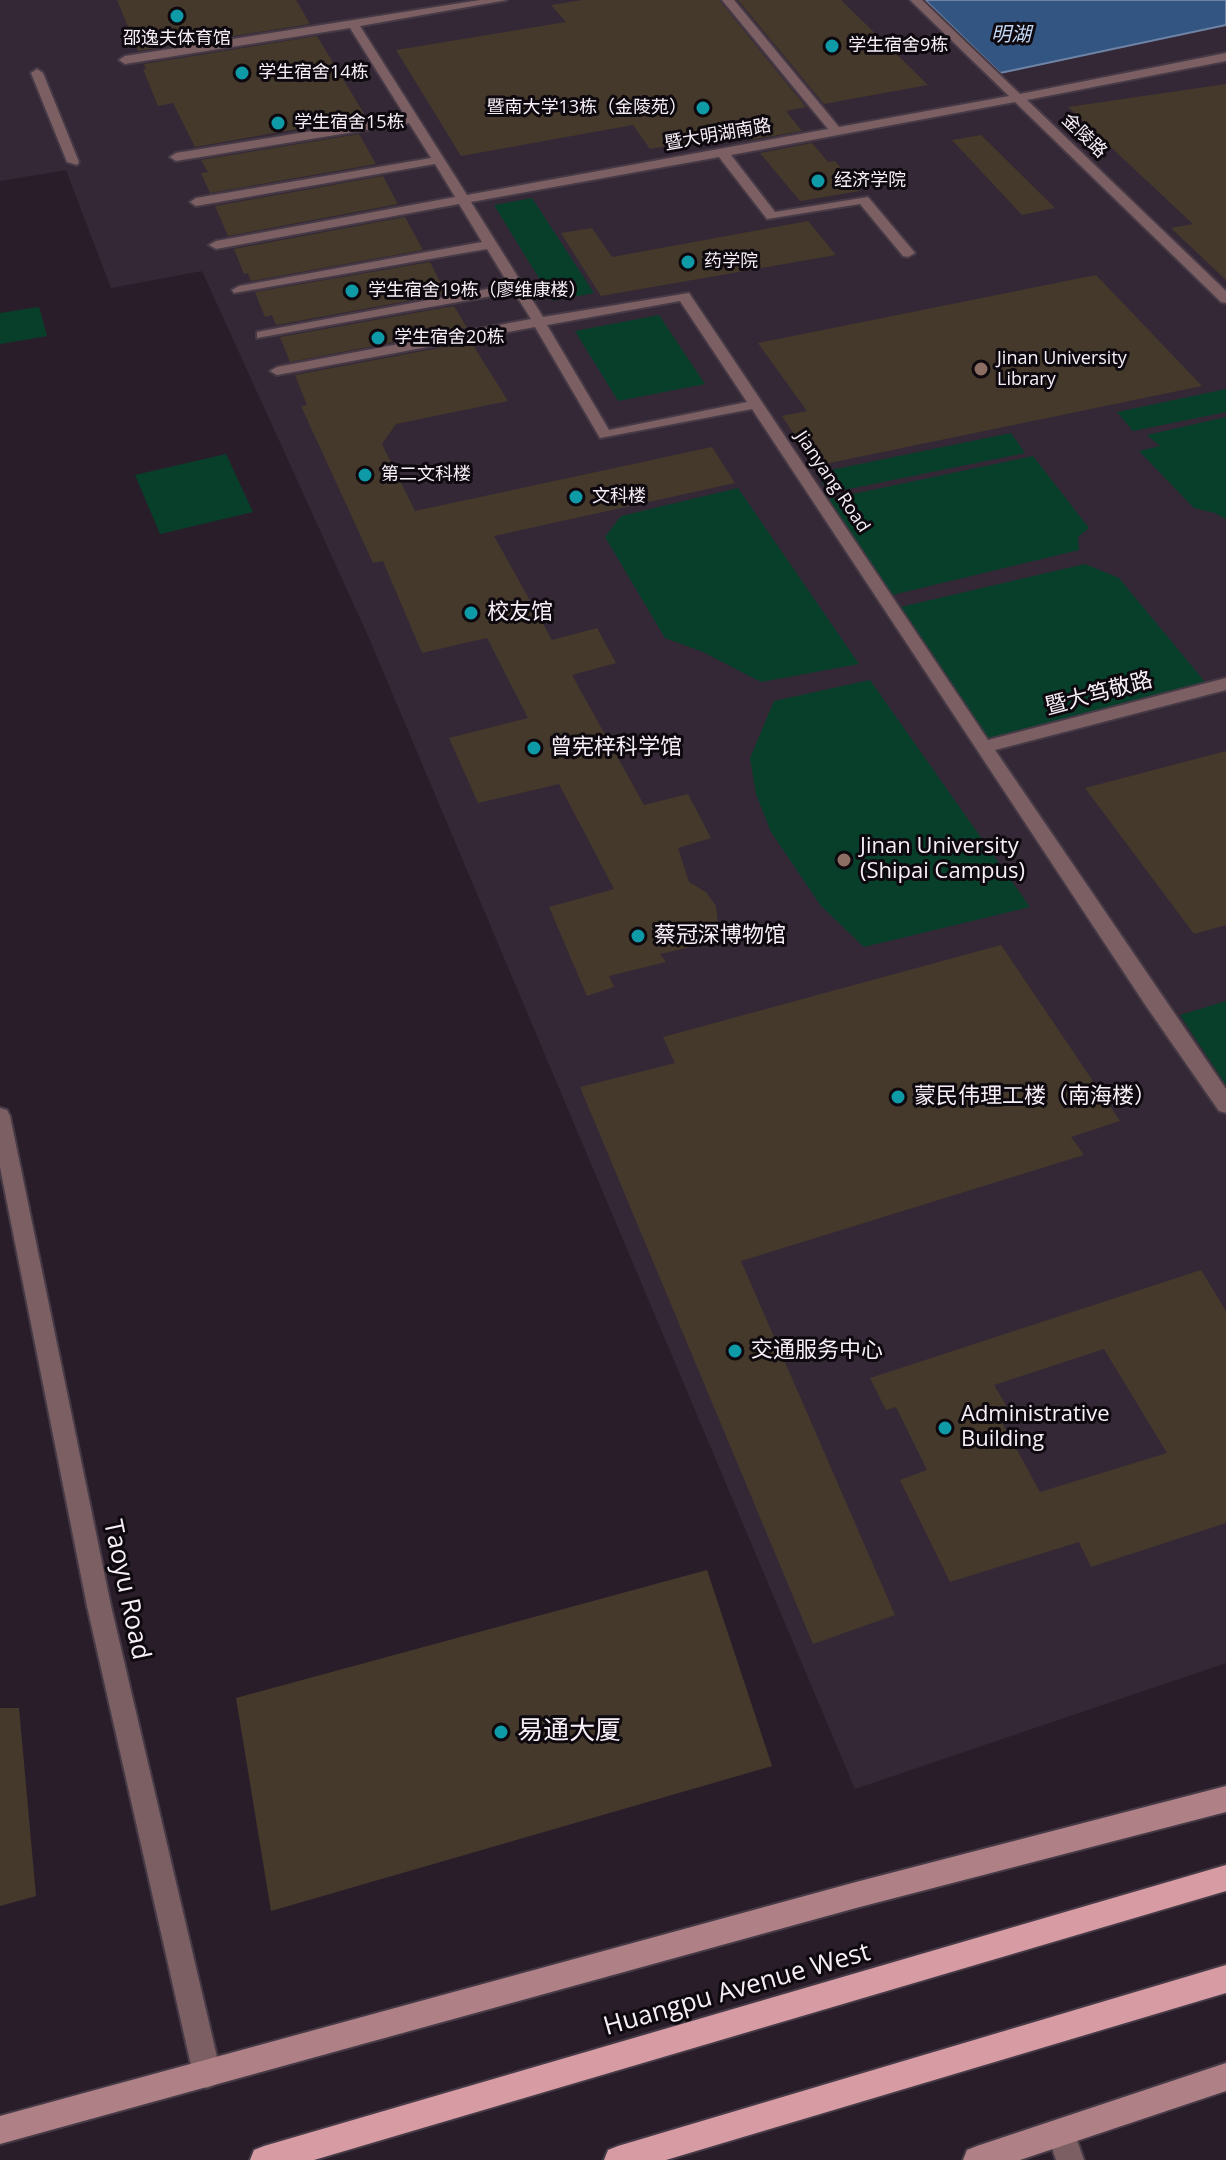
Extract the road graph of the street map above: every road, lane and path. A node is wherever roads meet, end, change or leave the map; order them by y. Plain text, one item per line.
1 (501, 0) edge
2 (728, 0) edge
3 (916, 0) edge
4 (353, 23) junction
5 (1226, 57) edge
6 (125, 60) dead end
7 (37, 73) dead end
8 (1019, 98) junction
9 (414, 118) junction
10 (836, 131) junction
11 (723, 153) junction
12 (176, 157) dead end
13 (439, 160) junction
14 (73, 162) dead end
15 (462, 199) junction
16 (196, 202) dead end
17 (491, 244) junction
18 (216, 245) dead end
19 (908, 253) dead end
20 (519, 287) junction
21 (239, 290) dead end
22 (1226, 299) edge
23 (539, 322) junction
24 (262, 335) dead end
25 (277, 371) dead end
26 (756, 404) junction
27 (1226, 684) edge
28 (984, 747) junction
29 (1226, 1105) edge
30 (0, 1116) edge
31 (4, 1160) edge
32 (1226, 1799) edge
33 (1226, 1878) edge
34 (1226, 1979) edge
35 (207, 2074) junction
36 (1226, 2077) edge
37 (0, 2130) edge
38 (1066, 2146) edge
39 (264, 2160) edge
40 (618, 2160) edge
41 (977, 2160) edge

1 - 4 street
2 - 10 street
3 - 8 street, 金陵路
4 - 6 street
4 - 9 street
5 - 8 street, 暨大明湖南路
7 - 14 street
8 - 10 street, 暨大明湖南路
8 - 22 street, 金陵路
9 - 12 street
9 - 13 street
10 - 11 street, 暨大明湖南路
11 - 15 street, 暨大明湖南路
11 - 19 street
13 - 15 street
13 - 16 street
15 - 17 street
15 - 18 street, 暨大明湖南路
17 - 20 street
17 - 21 street
20 - 23 street
20 - 24 street
23 - 25 street
23 - 26 street, Jianyang Road
23 - 26 street
26 - 28 street, Jianyang Road
27 - 28 street, 暨大笃敬路
28 - 29 street, Jianyang Road
30 - 31 street, Taoyu Road
31 - 35 street, Taoyu Road
32 - 35 main road
33 - 39 main road, Huangpu Avenue West
34 - 40 main road
35 - 37 main road
36 - 38 main road
38 - 41 main road

